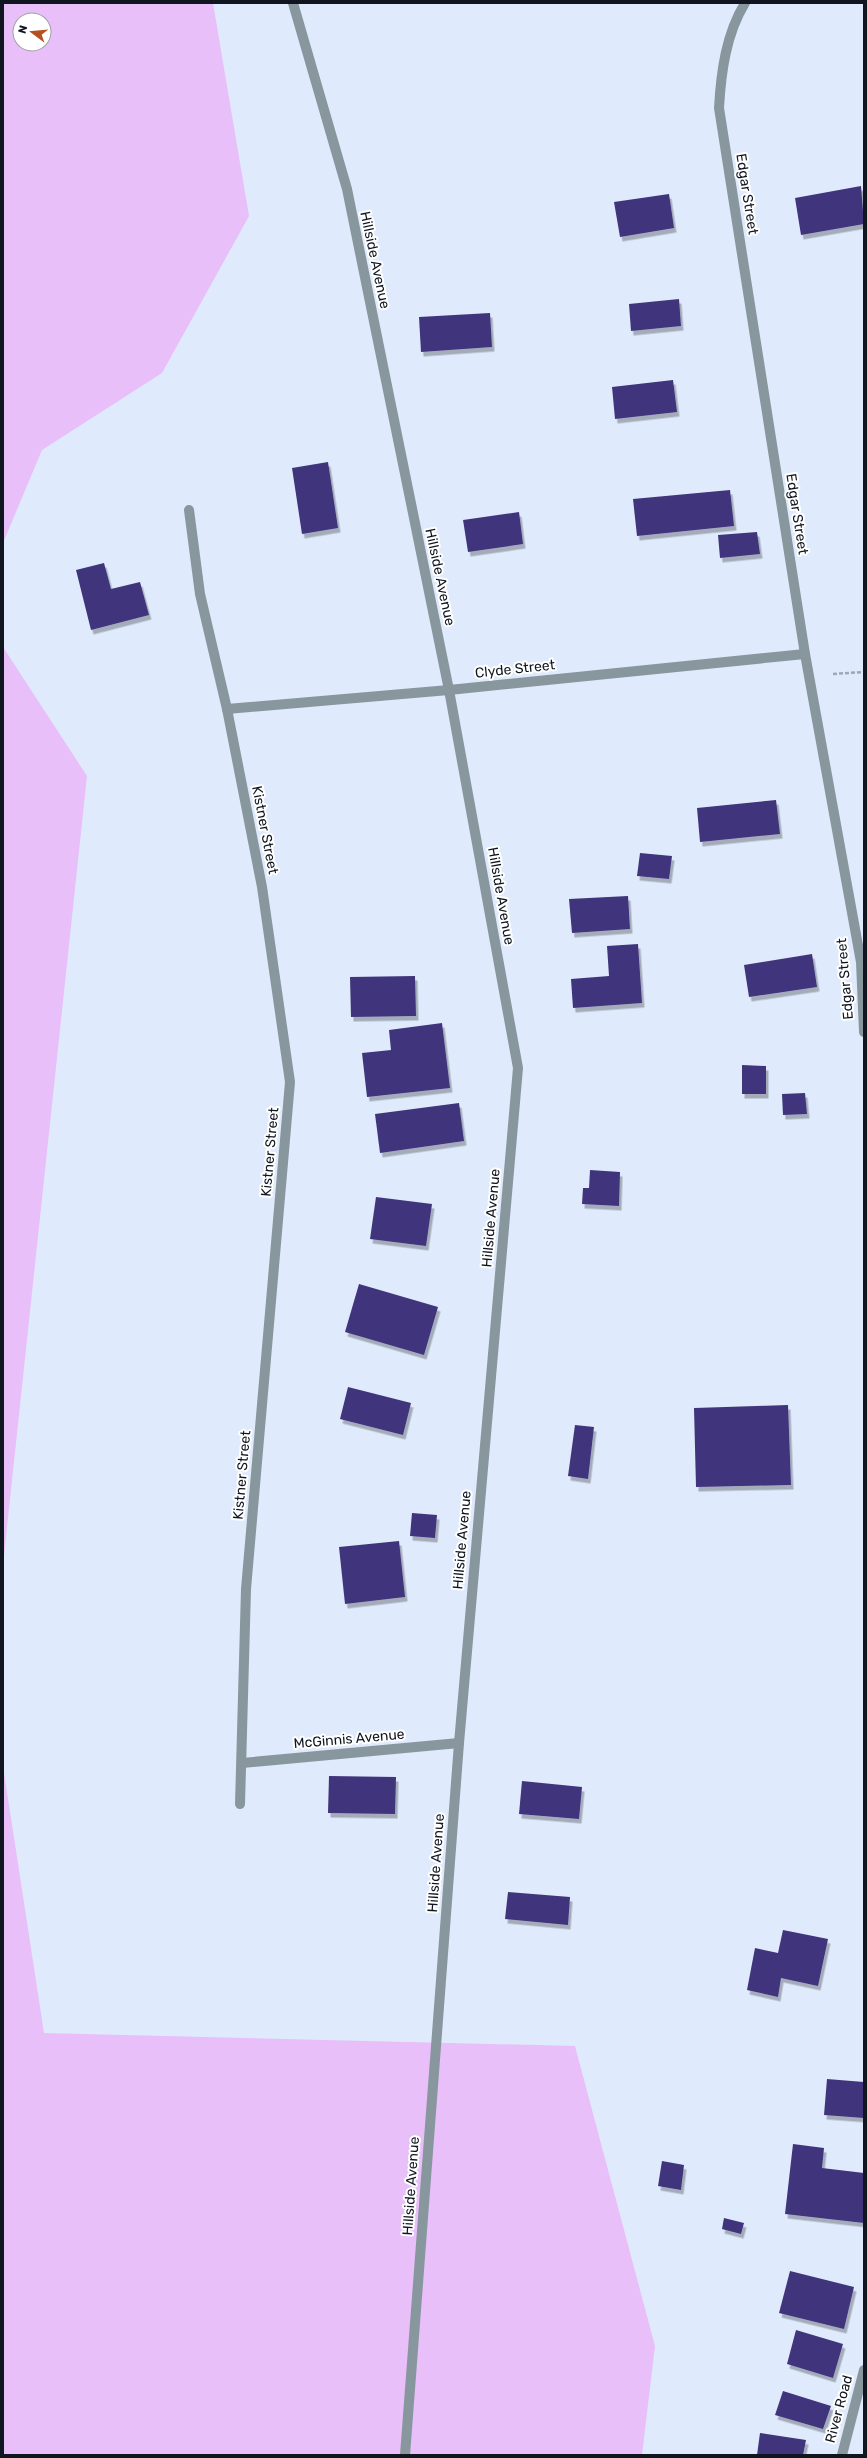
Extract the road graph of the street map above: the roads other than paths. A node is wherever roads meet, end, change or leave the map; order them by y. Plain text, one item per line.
1 (293, 3) edge
2 (745, 3) edge
3 (189, 510) dead end
4 (805, 654) junction
5 (449, 690) junction
6 (227, 709) junction
7 (864, 1032) edge
8 (459, 1743) junction
9 (242, 1763) junction
10 (240, 1804) dead end
11 (864, 2370) edge
12 (405, 2455) edge
13 (842, 2455) edge

1 - 5 street, Hillside Avenue
2 - 4 street, Edgar Street
3 - 6 street, Kistner Street
4 - 5 street, Clyde Street
4 - 7 street, Edgar Street
5 - 6 street, Clyde Street
5 - 8 street, Hillside Avenue
6 - 9 street, Kistner Street
8 - 9 street, McGinnis Avenue
8 - 12 street, Hillside Avenue
9 - 10 street, Kistner Street
11 - 13 street, River Road

